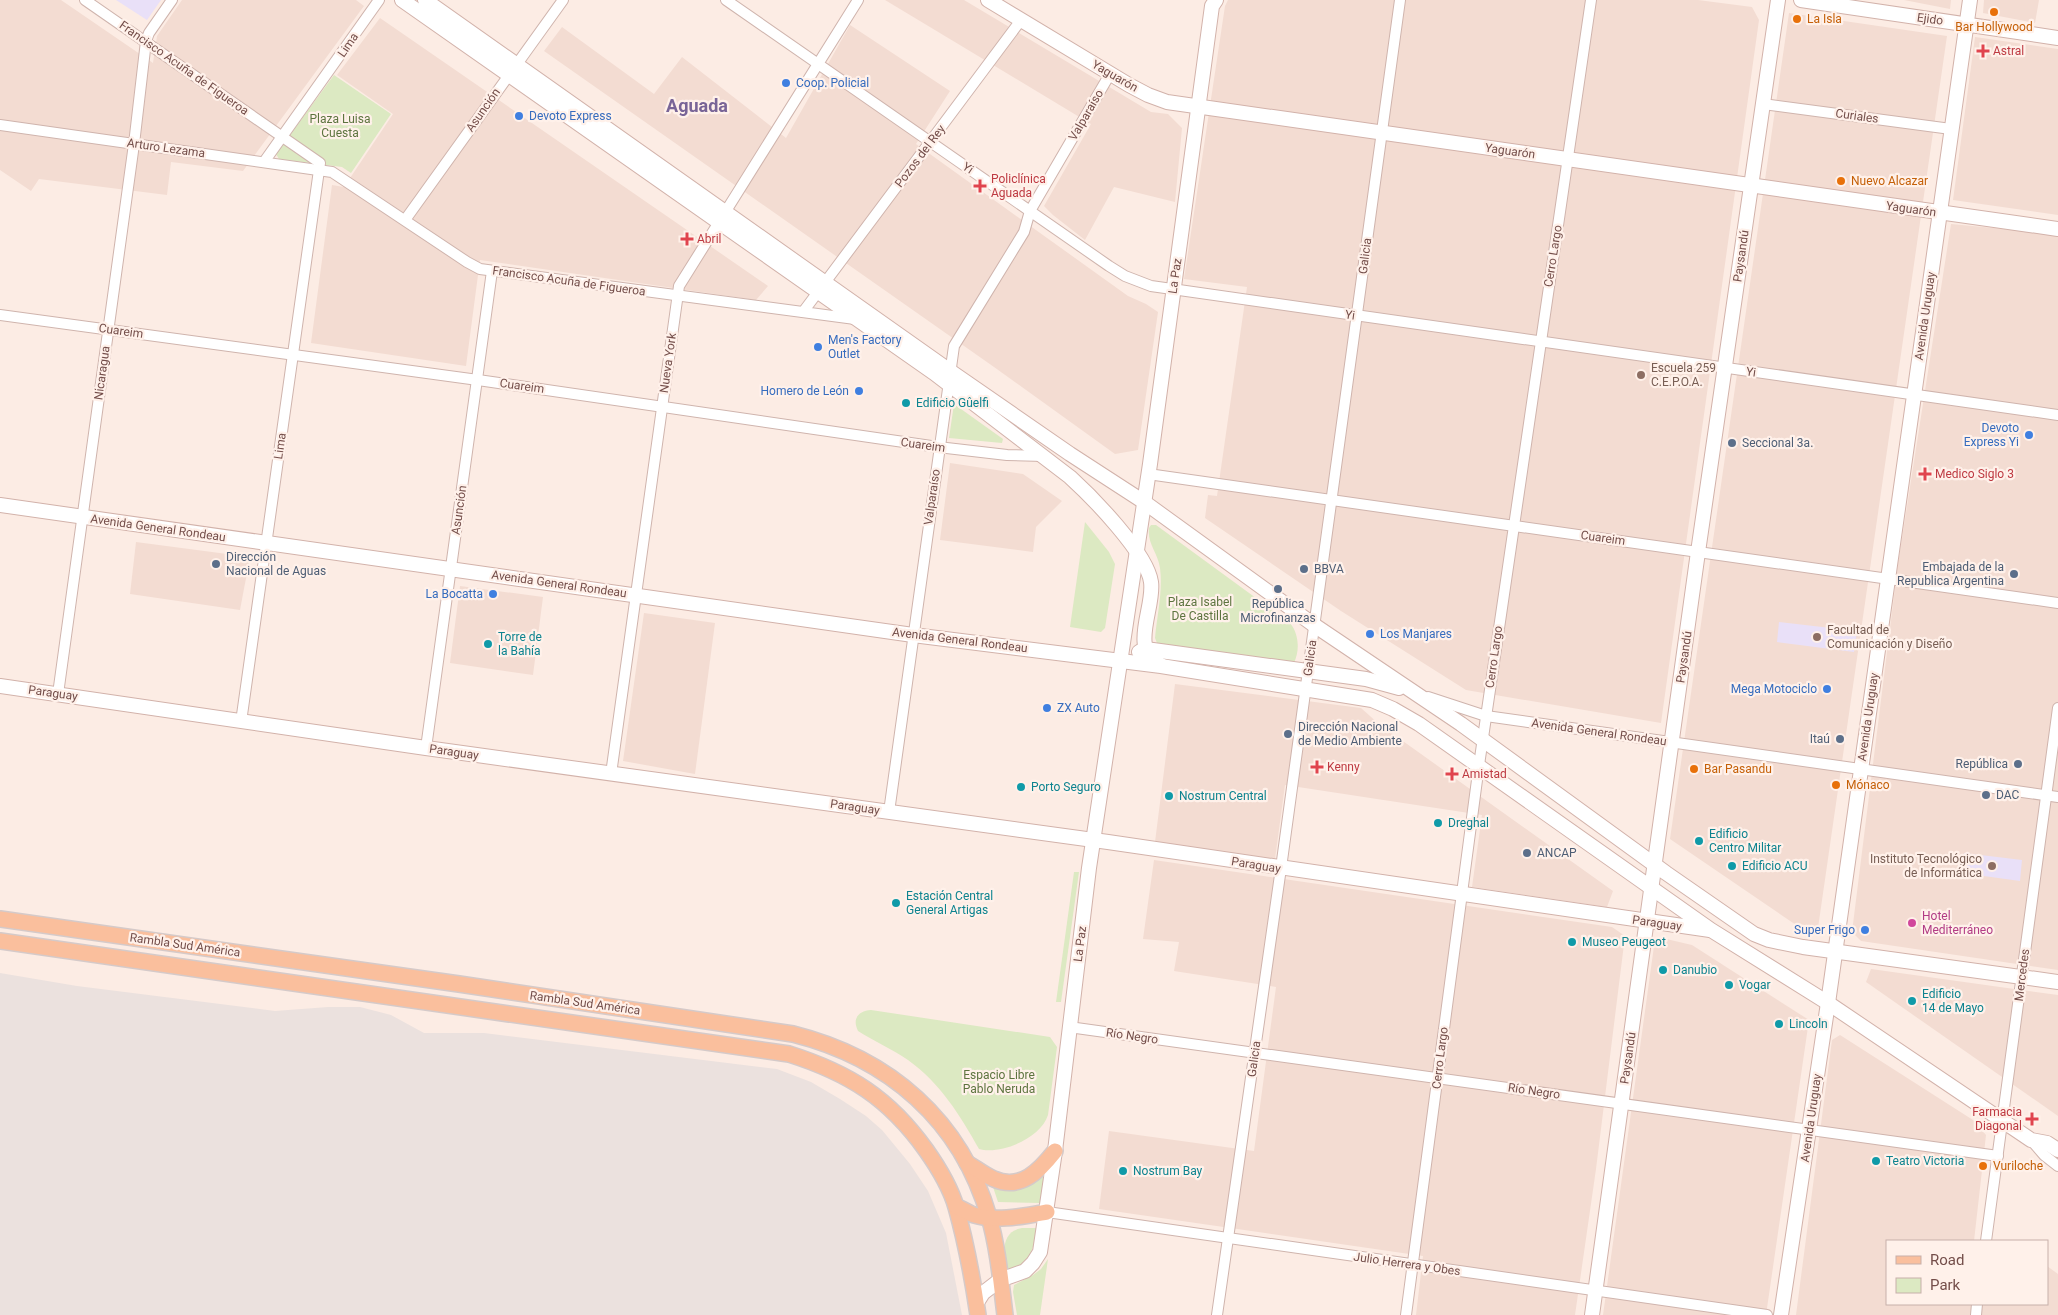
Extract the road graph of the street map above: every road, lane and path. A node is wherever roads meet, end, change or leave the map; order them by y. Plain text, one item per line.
1 (85, 0) edge
2 (172, 0) edge
3 (379, 0) edge
4 (402, 0) edge
5 (424, 0) edge
6 (563, 0) edge
7 (726, 0) edge
8 (858, 0) edge
9 (988, 0) edge
10 (1400, 0) edge
11 (1591, 0) edge
12 (1778, 0) edge
13 (1801, 0) edge
14 (1970, 0) edge
15 (1214, 2) edge
16 (1021, 20) junction
17 (1966, 24) junction
18 (2058, 38) edge
19 (146, 42) junction
20 (819, 64) junction
21 (512, 70) junction
22 (1110, 74) junction
23 (1763, 104) junction
24 (1198, 106) junction
25 (0, 125) edge
26 (1951, 129) junction
27 (1380, 132) junction
28 (283, 136) junction
29 (930, 142) junction
30 (134, 144) junction
31 (1568, 160) junction
32 (264, 162) junction
33 (320, 170) junction
34 (332, 172) joint
35 (1751, 185) junction
36 (1030, 211) junction
37 (1940, 213) junction
38 (722, 217) junction
39 (405, 220) junction
40 (2058, 229) edge
41 (492, 271) junction
42 (822, 287) junction
43 (1173, 290) junction
44 (678, 296) junction
45 (803, 312) junction
46 (0, 315) edge
47 (1357, 316) junction
48 (858, 320) junction
49 (108, 330) junction
50 (1540, 342) junction
51 (293, 355) junction
52 (1726, 368) junction
53 (949, 377) junction
54 (478, 380) junction
55 (1914, 394) junction
56 (661, 406) junction
57 (2058, 415) edge
58 (938, 447) junction
59 (1044, 456) junction
60 (1148, 474) junction
61 (1331, 500) junction
62 (1144, 502) junction
63 (0, 505) edge
64 (82, 517) junction
65 (1513, 525) junction
66 (266, 543) junction
67 (1136, 551) junction
68 (1698, 552) junction
69 (451, 569) junction
70 (1887, 578) junction
71 (635, 595) junction
72 (2058, 603) edge
73 (1314, 625) junction
74 (913, 634) junction
75 (1144, 649) junction
76 (1119, 660) junction
77 (1161, 666) junction
78 (1308, 671) junction
79 (0, 686) edge
80 (1305, 688) junction
81 (1411, 692) junction
82 (58, 694) junction
83 (2058, 708) edge
84 (1486, 716) junction
85 (242, 722) junction
86 (1483, 740) junction
87 (1672, 743) junction
88 (426, 748) junction
89 (1479, 766) junction
90 (1861, 768) junction
91 (611, 774) junction
92 (2046, 796) junction
93 (2058, 797) edge
94 (889, 812) junction
95 (1093, 840) junction
96 (1655, 865) junction
97 (1281, 868) junction
98 (1652, 888) junction
99 (1461, 895) junction
100 (0, 919) edge
101 (1647, 922) junction
102 (1711, 930) junction
103 (0, 941) edge
104 (1835, 951) junction
105 (2022, 977) junction
106 (2058, 982) edge
107 (1828, 1003) junction
108 (1069, 1027) junction
109 (1255, 1053) junction
110 (1438, 1078) junction
111 (1622, 1104) junction
112 (2004, 1120) junction
113 (1809, 1130) junction
114 (2031, 1140) junction
115 (2058, 1150) edge
116 (1055, 1151) junction
117 (1998, 1156) junction
118 (967, 1163) junction
119 (2058, 1166) edge
120 (956, 1206) junction
121 (1047, 1212) junction
122 (989, 1217) junction
123 (1227, 1238) junction
124 (1986, 1240) edge
125 (1413, 1264) junction
126 (1000, 1280) junction
127 (1596, 1291) junction
128 (977, 1310) edge
129 (1006, 1315) edge
130 (1217, 1315) edge
131 (1406, 1315) edge
132 (1592, 1315) edge
133 (1767, 1315) edge
134 (1781, 1315) edge

1 - 19 street, Francisco Acuña de Figueroa
2 - 19 street, Nicaragua
3 - 28 street, Lima
4 - 21 street
5 - 21 street
6 - 21 street, Asunción
7 - 20 street, Yi
8 - 20 street, Nueva York
9 - 16 street, Yaguarón
10 - 27 street, Galicia
11 - 31 street, Cerro Largo
12 - 23 street, Paysandú
13 - 17 street, Ejido
14 - 17 street, Avenida Uruguay
15 - 24 street, La Paz
16 - 22 street, Yaguarón
16 - 29 street, Pozos del Rey
17 - 18 street, Ejido
17 - 26 street, Avenida Uruguay
19 - 28 street, Francisco Acuña de Figueroa
19 - 30 street, Nicaragua
20 - 29 street, Yi
20 - 38 street, Nueva York
21 - 38 street
21 - 39 street, Asunción
22 - 24 street, Yaguarón
22 - 36 street, Valparaíso
23 - 26 street, Curiales
23 - 35 street, Paysandú
24 - 27 street, Yaguarón
24 - 43 street, La Paz
25 - 30 street, Arturo Lezama
26 - 37 street, Avenida Uruguay
27 - 31 street, Yaguarón
27 - 47 street, Galicia
28 - 32 street, Lima
28 - 33 street, Francisco Acuña de Figueroa
29 - 36 street, Yi
29 - 42 street, Pozos del Rey
30 - 32 street, Arturo Lezama
30 - 49 street, Nicaragua
31 - 35 street, Yaguarón
31 - 50 street, Cerro Largo
32 - 33 street, Arturo Lezama
33 - 34 street, Arturo Lezama
33 - 51 street, Lima
34 - 39 street, Francisco Acuña de Figueroa
35 - 37 street, Yaguarón
35 - 52 street, Paysandú
36 - 43 street, Yi
36 - 53 street, Valparaíso
37 - 40 street, Yaguarón
37 - 55 street, Avenida Uruguay
38 - 42 street
38 - 44 street, Nueva York
39 - 41 street, Francisco Acuña de Figueroa
41 - 44 street, Francisco Acuña de Figueroa
41 - 54 street, Asunción
42 - 45 street
42 - 48 street
42 - 53 street
43 - 47 street, Yi
43 - 60 street, La Paz
44 - 45 street, Francisco Acuña de Figueroa
44 - 56 street, Nueva York
45 - 48 street, Francisco Acuña de Figueroa
46 - 49 street, Cuareim
47 - 50 street, Yi
47 - 61 street, Galicia
48 - 53 street
49 - 51 street, Cuareim
49 - 64 street, Nicaragua
50 - 52 street, Yi
50 - 65 street, Cerro Largo
51 - 54 street, Cuareim
51 - 66 street, Lima
52 - 55 street, Yi
52 - 68 street, Paysandú
53 - 58 street, Valparaíso
53 - 59 street
53 - 62 street
54 - 56 street, Cuareim
54 - 69 street, Asunción
55 - 57 street, Yi
55 - 70 street, Avenida Uruguay
56 - 58 street, Cuareim
56 - 71 street, Nueva York
58 - 59 street, Cuareim
58 - 74 street, Valparaíso
59 - 67 street
60 - 61 street, Cuareim
60 - 62 street, La Paz
61 - 65 street, Cuareim
61 - 73 street, Galicia
62 - 67 street, La Paz
62 - 73 street
63 - 64 street, Avenida General Rondeau
64 - 66 street, Avenida General Rondeau
64 - 82 street, Nicaragua
65 - 68 street, Cuareim
65 - 84 street, Cerro Largo
66 - 69 street, Avenida General Rondeau
66 - 85 street, Lima
67 - 75 street
67 - 76 street, La Paz
68 - 70 street, Cuareim
68 - 87 street, Paysandú
69 - 71 street, Avenida General Rondeau
69 - 88 street, Asunción
70 - 72 street, Cuareim
70 - 90 street, Avenida Uruguay
71 - 74 street, Avenida General Rondeau
71 - 91 street, Nueva York
73 - 78 street, Galicia
73 - 81 street
74 - 76 street, Avenida General Rondeau
74 - 94 street, Valparaíso
75 - 76 street
75 - 77 street
75 - 78 street, Avenida General Rondeau
76 - 77 street, Avenida General Rondeau
76 - 95 street, La Paz
77 - 80 street, Avenida General Rondeau
78 - 80 street, Galicia
78 - 81 street, Avenida General Rondeau
79 - 82 street, Paraguay
80 - 89 street, Avenida General Rondeau
80 - 97 street, Galicia
81 - 84 street, Avenida General Rondeau
81 - 86 street
82 - 85 street, Paraguay
83 - 92 street, Mercedes
84 - 86 street, Cerro Largo
84 - 87 street, Avenida General Rondeau
85 - 88 street, Paraguay
86 - 89 street, Cerro Largo
86 - 96 street
87 - 90 street, Avenida General Rondeau
87 - 96 street, Paysandú
88 - 91 street, Paraguay
89 - 98 street, Avenida General Rondeau
89 - 99 street, Cerro Largo
90 - 92 street, Avenida General Rondeau
90 - 104 street, Avenida Uruguay
91 - 94 street, Paraguay
92 - 93 street, Avenida General Rondeau
92 - 105 street, Mercedes
94 - 95 street, Paraguay
95 - 97 street, Paraguay
95 - 108 street, La Paz
96 - 98 street, Paysandú
96 - 104 street
97 - 99 street, Paraguay
97 - 109 street, Galicia
98 - 101 street, Paysandú
98 - 102 street, Avenida General Rondeau
99 - 101 street, Paraguay
99 - 110 street, Cerro Largo
100 - 118 main road, Rambla Sud América
101 - 102 street, Paraguay
101 - 111 street, Paysandú
102 - 107 street, Avenida General Rondeau
103 - 120 main road, Rambla Sud América
104 - 105 street
104 - 107 street, Avenida Uruguay
105 - 106 street
105 - 112 street, Mercedes
107 - 112 street, Avenida General Rondeau
107 - 113 street, Avenida Uruguay
108 - 109 street, Río Negro
108 - 116 street, La Paz
109 - 110 street, Río Negro
109 - 123 street, Galicia
110 - 111 street, Río Negro
110 - 125 street, Cerro Largo
111 - 113 street, Río Negro
111 - 127 street, Paysandú
112 - 114 street, Avenida General Rondeau
112 - 117 street, Mercedes
113 - 117 street, Río Negro
113 - 134 street, Avenida Uruguay
114 - 115 street
114 - 119 street
116 - 118 main road
116 - 121 street, La Paz
117 - 124 street, Mercedes
118 - 122 main road, Rambla Sud América
120 - 122 main road
120 - 128 main road, Rambla Sud América
121 - 122 main road
121 - 123 street, Julio Herrera y Obes
121 - 126 street, La Paz
122 - 126 main road, Rambla Sud América
123 - 125 street, Julio Herrera y Obes
123 - 130 street, Galicia
125 - 127 street, Julio Herrera y Obes
125 - 131 street, Cerro Largo
126 - 128 street, La Paz
126 - 129 main road, Rambla Sud América
127 - 132 street, Paysandú
127 - 133 street, Julio Herrera y Obes

